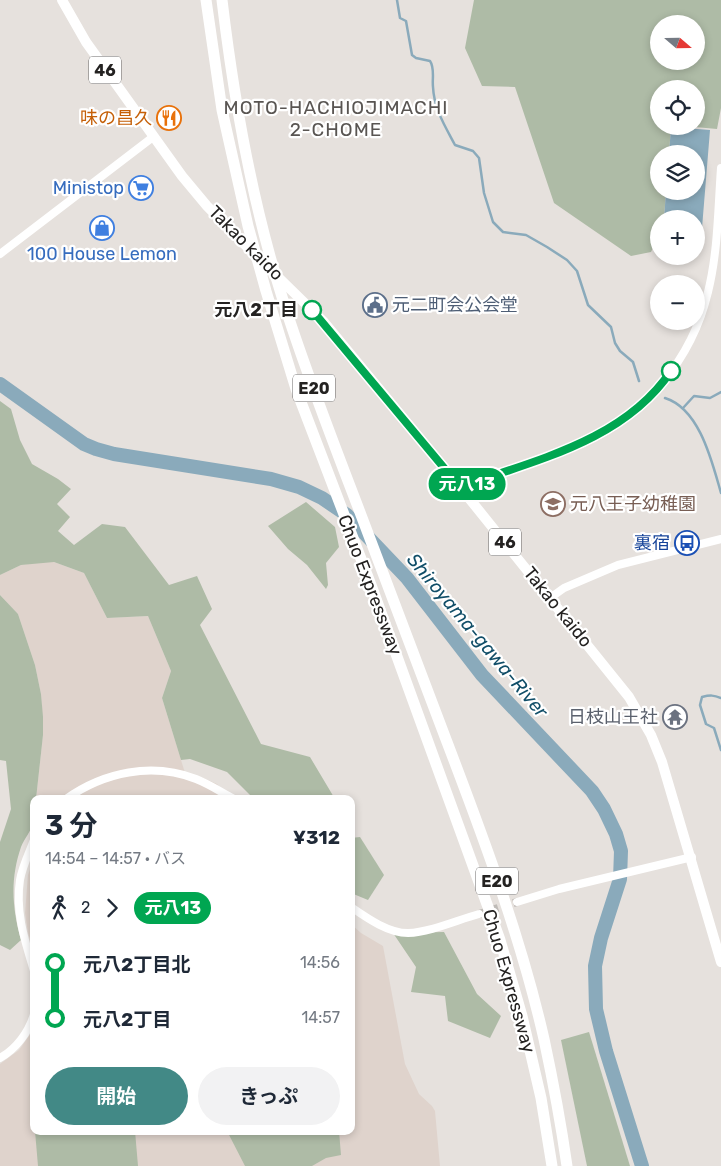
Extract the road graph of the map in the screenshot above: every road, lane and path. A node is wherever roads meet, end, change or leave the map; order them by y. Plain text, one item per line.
1 (62, 0) edge
2 (206, 0) edge
3 (222, 0) edge
4 (153, 137) junction
5 (721, 168) edge
6 (0, 254) edge
7 (460, 487) junction
8 (721, 539) edge
9 (550, 598) junction
10 (72, 795) edge
11 (227, 795) edge
12 (30, 851) edge
13 (692, 857) junction
14 (517, 902) tunnel mouth
15 (355, 910) edge
16 (479, 914) tunnel mouth
17 (30, 958) edge
18 (721, 962) edge
19 (30, 1024) edge
20 (0, 1058) edge
21 (552, 1166) edge
22 (567, 1166) edge

1 - 4 main road, Takao kaido / 46
2 - 21 highway, Chuo Expressway / E20
3 - 22 highway, Chuo Expressway / E20
4 - 6 street
4 - 7 main road, Takao kaido / 46
5 - 7 street
7 - 9 main road, Takao kaido / 46
8 - 9 street
9 - 13 main road, Takao kaido / 46
10 - 11 street
12 - 17 street
13 - 14 street
13 - 18 main road, Takao kaido / 46
15 - 16 street
19 - 20 street

